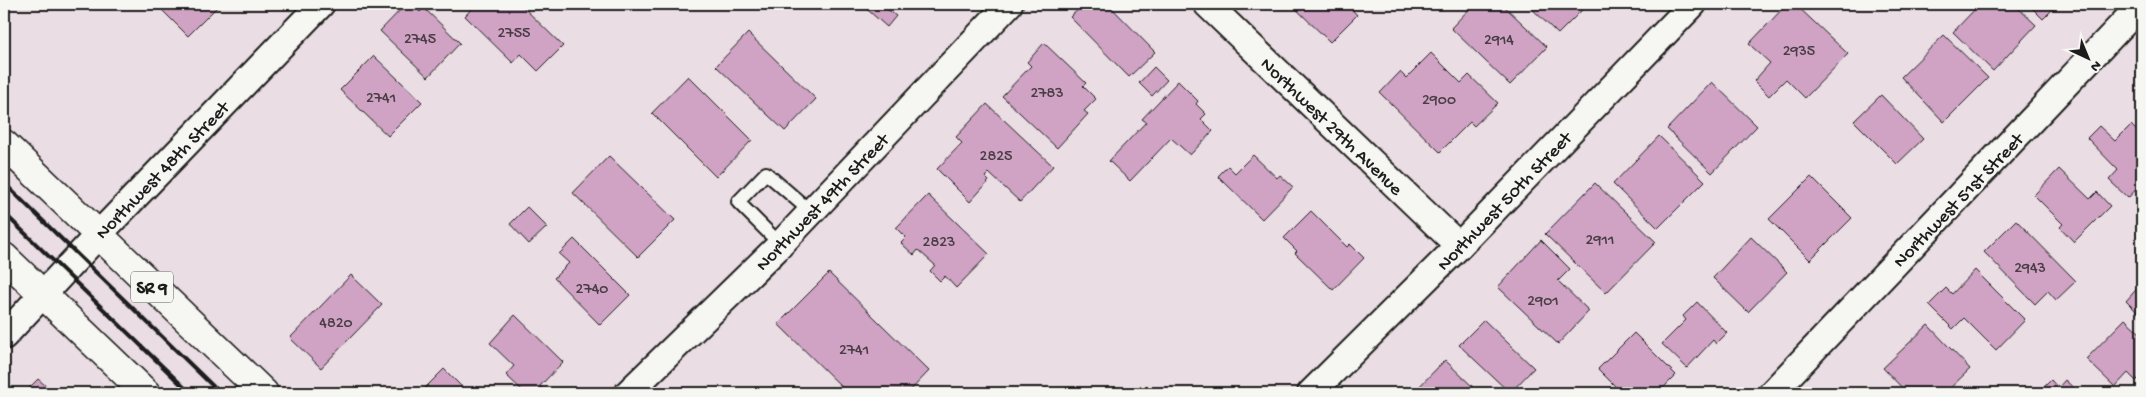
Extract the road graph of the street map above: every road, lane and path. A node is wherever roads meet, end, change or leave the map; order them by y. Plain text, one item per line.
1 (320, 4) edge
2 (1009, 4) edge
3 (1207, 4) edge
4 (1693, 4) edge
5 (2142, 4) edge
6 (4, 144) edge
7 (811, 212) junction
8 (98, 235) junction
9 (780, 244) junction
10 (1459, 246) junction
11 (4, 257) edge
12 (44, 295) junction
13 (4, 336) edge
14 (146, 393) edge
15 (264, 393) edge
16 (628, 393) edge
17 (1311, 393) edge
18 (1772, 393) edge

1 - 8 street, Northwest 48th Street
2 - 7 street, Northwest 49th Street
3 - 10 street, Northwest 29th Avenue
4 - 10 street, Northwest 50th Street
5 - 18 street, Northwest 51st Street
6 - 8 main road, SR 9
7 - 9 street, Northwest 49th Street
7 - 9 lane
8 - 12 street, Northwest 48th Street
8 - 15 main road, SR 9
9 - 16 street, Northwest 49th Street
10 - 17 street, Northwest 50th Street
11 - 12 main road
12 - 13 street, Northwest 48th Street
12 - 14 main road

